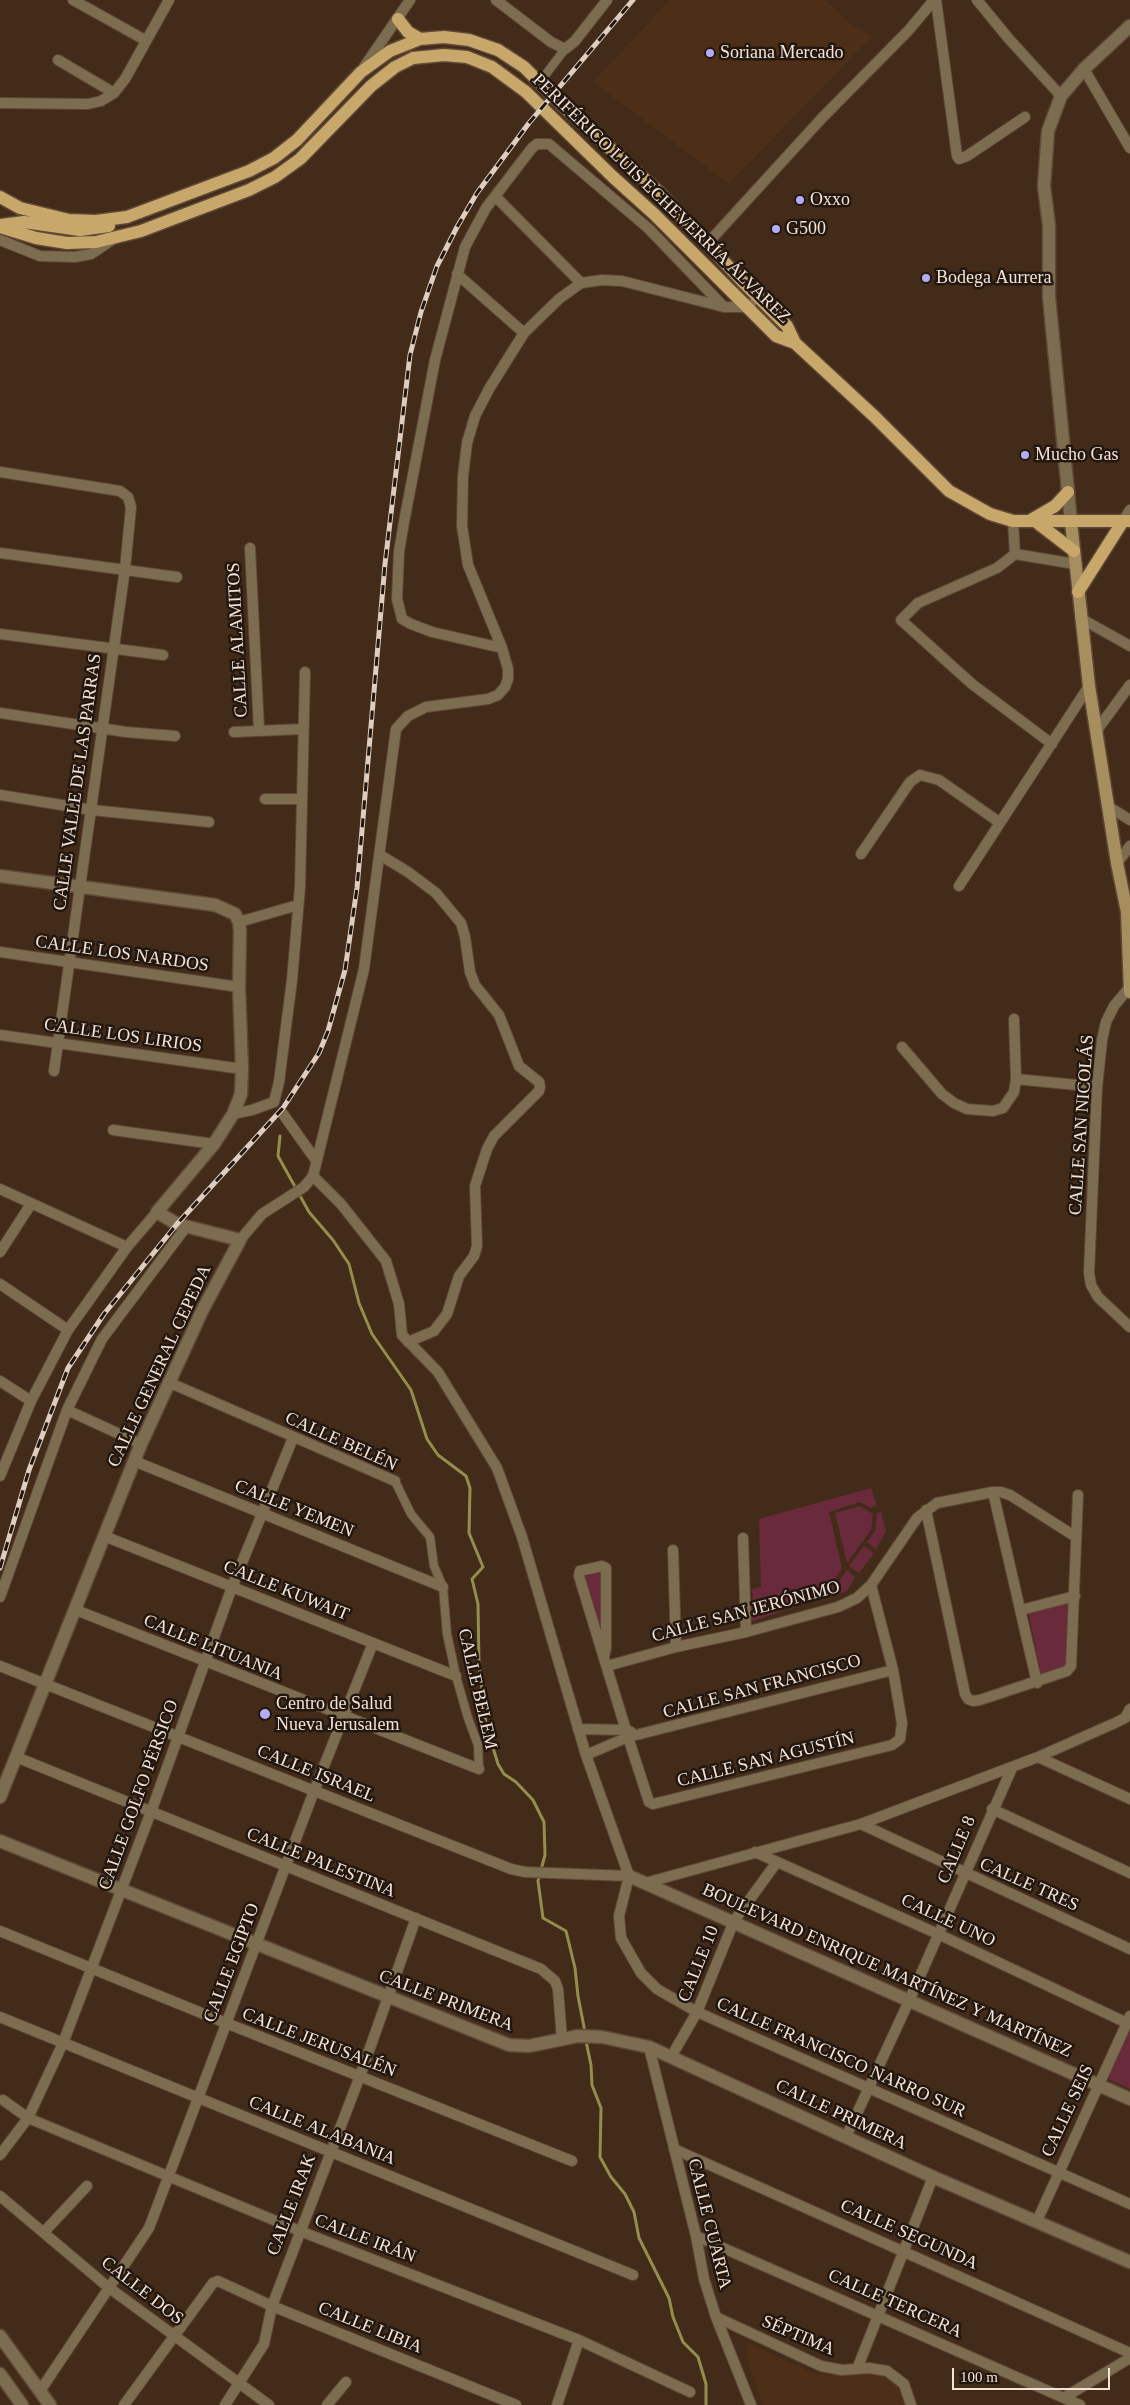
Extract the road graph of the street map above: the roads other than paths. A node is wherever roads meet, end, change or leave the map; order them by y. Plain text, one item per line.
1 (73, 0) edge
2 (169, 0) edge
3 (410, 0) edge
4 (496, 0) edge
5 (607, 0) edge
6 (934, 0) edge
7 (977, 0) edge
8 (398, 18) junction
9 (1130, 26) edge
10 (420, 39) junction
11 (145, 40) junction
12 (565, 49) junction
13 (58, 60) dead end
14 (1084, 70) junction
15 (361, 72) junction
16 (542, 86) junction
17 (114, 93) junction
18 (1062, 96) junction
19 (0, 103) edge
20 (1025, 117) dead end
21 (1130, 148) edge
22 (495, 196) junction
23 (0, 197) edge
24 (654, 214) junction
25 (127, 217) junction
26 (0, 226) edge
27 (0, 240) edge
28 (113, 240) junction
29 (707, 244) junction
30 (720, 258) junction
31 (457, 274) junction
32 (581, 283) junction
33 (721, 283) junction
34 (757, 296) junction
35 (724, 307) junction
36 (745, 307) junction
37 (524, 333) junction
38 (795, 343) junction
39 (0, 472) edge
40 (1068, 492) junction
41 (1128, 518) edge
42 (1013, 521) junction
43 (1032, 522) junction
44 (1070, 522) junction
45 (250, 548) dead end
46 (0, 553) edge
47 (1015, 554) junction
48 (1074, 558) junction
49 (125, 569) junction
50 (177, 577) dead end
51 (1078, 592) junction
52 (1080, 618) junction
53 (0, 634) edge
54 (1130, 646) edge
55 (502, 648) junction
56 (112, 649) junction
57 (163, 655) dead end
58 (305, 672) dead end
59 (1130, 685) edge
60 (1089, 686) junction
61 (0, 713) edge
62 (101, 729) junction
63 (304, 729) junction
64 (259, 730) junction
65 (1098, 730) junction
66 (234, 732) dead end
67 (175, 736) dead end
68 (1052, 744) junction
69 (0, 795) edge
70 (265, 799) dead end
71 (302, 799) junction
72 (1109, 807) junction
73 (92, 810) junction
74 (1130, 820) edge
75 (209, 822) dead end
76 (999, 822) junction
77 (1130, 846) edge
78 (862, 854) dead end
79 (380, 856) junction
80 (1117, 863) junction
81 (0, 876) edge
82 (959, 886) dead end
83 (80, 889) junction
84 (298, 905) junction
85 (240, 922) junction
86 (0, 952) edge
87 (70, 964) junction
88 (239, 987) junction
89 (1130, 990) edge
90 (1014, 1019) dead end
91 (0, 1035) edge
92 (58, 1044) junction
93 (902, 1048) dead end
94 (242, 1069) junction
95 (54, 1071) dead end
96 (1016, 1079) junction
97 (1097, 1086) junction
98 (278, 1108) junction
99 (233, 1114) junction
100 (113, 1130) dead end
101 (214, 1144) junction
102 (315, 1159) junction
103 (313, 1176) junction
104 (0, 1189) edge
105 (31, 1204) junction
106 (157, 1212) junction
107 (186, 1227) junction
108 (240, 1240) junction
109 (127, 1247) junction
110 (0, 1252) edge
111 (0, 1284) edge
112 (1130, 1327) edge
113 (68, 1330) junction
114 (408, 1342) junction
115 (0, 1381) edge
116 (168, 1382) junction
117 (31, 1401) junction
118 (67, 1410) junction
119 (293, 1438) junction
120 (141, 1444) junction
121 (134, 1461) junction
122 (0, 1476) edge
123 (396, 1481) joint
124 (993, 1492) junction
125 (1078, 1495) dead end
126 (926, 1510) junction
127 (263, 1514) junction
128 (104, 1536) junction
129 (1076, 1537) junction
130 (742, 1538) dead end
131 (673, 1550) dead end
132 (871, 1584) junction
133 (232, 1587) junction
134 (443, 1587) junction
135 (1075, 1596) junction
136 (0, 1597) edge
137 (76, 1610) junction
138 (1021, 1610) junction
139 (746, 1632) junction
140 (372, 1643) junction
141 (676, 1647) junction
142 (205, 1662) junction
143 (605, 1662) junction
144 (0, 1666) edge
145 (893, 1670) junction
146 (456, 1676) junction
147 (1037, 1682) junction
148 (45, 1686) junction
149 (1128, 1716) edge
150 (344, 1717) junction
151 (578, 1728) junction
152 (627, 1734) junction
153 (178, 1736) junction
154 (586, 1755) junction
155 (16, 1757) junction
156 (1038, 1757) junction
157 (1012, 1768) junction
158 (479, 1769) joint
159 (314, 1791) junction
160 (0, 1797) edge
161 (1130, 1799) edge
162 (992, 1809) junction
163 (151, 1812) junction
164 (861, 1824) junction
165 (0, 1841) edge
166 (755, 1852) junction
167 (776, 1862) junction
168 (286, 1867) junction
169 (964, 1873) junction
170 (1130, 1873) edge
171 (629, 1876) junction
172 (645, 1882) junction
173 (121, 1891) junction
174 (416, 1918) junction
175 (734, 1921) junction
176 (0, 1931) edge
177 (938, 1934) junction
178 (256, 1945) junction
179 (1130, 1949) edge
180 (92, 1968) junction
181 (387, 1997) junction
182 (909, 2001) junction
183 (697, 2012) junction
184 (0, 2017) edge
185 (1128, 2019) edge
186 (226, 2023) junction
187 (562, 2040) junction
188 (63, 2043) junction
189 (649, 2047) junction
190 (671, 2057) junction
191 (360, 2076) junction
192 (1098, 2085) junction
193 (868, 2086) junction
194 (198, 2098) junction
195 (1130, 2099) edge
196 (3, 2100) dead end
197 (28, 2118) junction
198 (846, 2137) junction
199 (674, 2149) junction
200 (330, 2152) junction
201 (0, 2155) edge
202 (572, 2161) dead end
203 (1058, 2173) junction
204 (169, 2176) junction
205 (933, 2177) junction
206 (87, 2186) dead end
207 (0, 2196) edge
208 (1130, 2204) edge
209 (1037, 2221) junction
210 (300, 2231) junction
211 (44, 2232) junction
212 (696, 2236) junction
213 (905, 2251) junction
214 (1130, 2262) edge
215 (633, 2275) dead end
216 (108, 2287) junction
217 (272, 2306) junction
218 (878, 2315) junction
219 (716, 2317) junction
220 (0, 2336) edge
221 (173, 2337) junction
222 (579, 2340) junction
223 (1130, 2353) edge
224 (1130, 2358) edge
225 (857, 2369) junction
226 (2, 2380) edge
227 (346, 2382) dead end
228 (239, 2384) junction
229 (40, 2391) junction
230 (690, 2392) dead end
231 (1065, 2397) junction
232 (912, 2404) edge
233 (22, 2405) edge
234 (50, 2405) edge
235 (124, 2405) edge
236 (225, 2405) edge
237 (269, 2405) edge
238 (327, 2405) edge
239 (516, 2405) edge
240 (557, 2405) edge
241 (751, 2405) edge
242 (1080, 2405) edge

1 - 11 street
2 - 11 street
3 - 8 street
4 - 12 street
5 - 12 street
6 - 20 street
6 - 29 street
7 - 18 street
8 - 10 main road
8 - 15 street
9 - 14 street
10 - 15 main road, PERIFÉRICO LUIS ECHEVERRÍA ÁLVAREZ
10 - 16 main road, PERIFÉRICO LUIS ECHEVERRÍA ÁLVAREZ
11 - 17 street
12 - 16 street
13 - 17 street
14 - 18 street
14 - 21 street
15 - 25 main road, PERIFÉRICO LUIS ECHEVERRÍA ÁLVAREZ
16 - 29 main road, PERIFÉRICO LUIS ECHEVERRÍA ÁLVAREZ
17 - 19 street
18 - 40 street
22 - 31 street
22 - 32 street
22 - 35 street
23 - 25 main road, PERIFÉRICO LUIS ECHEVERRÍA ÁLVAREZ
24 - 28 main road, PERIFÉRICO LUIS ECHEVERRÍA ÁLVAREZ
24 - 30 main road
24 - 33 main road, PERIFÉRICO LUIS ECHEVERRÍA ÁLVAREZ
25 - 26 main road
26 - 28 main road, PERIFÉRICO LUIS ECHEVERRÍA ÁLVAREZ
27 - 28 street
29 - 30 main road, PERIFÉRICO LUIS ECHEVERRÍA ÁLVAREZ
30 - 33 main road
30 - 34 main road, PERIFÉRICO LUIS ECHEVERRÍA ÁLVAREZ
31 - 37 street
31 - 55 street
32 - 35 street
32 - 37 street
33 - 36 main road, PERIFÉRICO LUIS ECHEVERRÍA ÁLVAREZ
34 - 36 street
34 - 38 main road, PERIFÉRICO LUIS ECHEVERRÍA ÁLVAREZ
35 - 36 street
36 - 38 main road, PERIFÉRICO LUIS ECHEVERRÍA ÁLVAREZ
37 - 55 street
38 - 42 main road, PERIFÉRICO LUIS ECHEVERRÍA ÁLVAREZ
39 - 49 street, CALLE VALLE DE LAS PARRAS
40 - 43 main road
40 - 44 street
41 - 44 main road, PERIFÉRICO LUIS ECHEVERRÍA ÁLVAREZ
41 - 51 main road
42 - 43 main road, PERIFÉRICO LUIS ECHEVERRÍA ÁLVAREZ
42 - 47 street
43 - 44 main road, PERIFÉRICO LUIS ECHEVERRÍA ÁLVAREZ
43 - 48 main road
44 - 48 main road
45 - 64 street, CALLE ALAMITOS
46 - 49 street
47 - 48 street
47 - 68 street
48 - 51 main road
49 - 50 street
49 - 56 street, CALLE VALLE DE LAS PARRAS
51 - 52 main road
52 - 54 street
52 - 60 main road
53 - 56 street
55 - 79 street
56 - 57 street
56 - 62 street, CALLE VALLE DE LAS PARRAS
58 - 63 street
59 - 65 street
60 - 65 main road
60 - 68 street
61 - 62 street
62 - 67 street
62 - 73 street, CALLE VALLE DE LAS PARRAS
63 - 64 street
63 - 71 street
64 - 66 street
65 - 72 main road
68 - 76 street
69 - 73 street
70 - 71 street
71 - 84 street
72 - 74 street
72 - 80 main road
73 - 75 street
73 - 83 street, CALLE VALLE DE LAS PARRAS
76 - 78 street
76 - 82 street
77 - 80 street
79 - 102 street
79 - 114 street
80 - 89 main road
81 - 83 street
83 - 85 street
83 - 87 street, CALLE VALLE DE LAS PARRAS
84 - 85 street
84 - 98 street
85 - 88 street
86 - 87 street, CALLE LOS NARDOS
87 - 88 street, CALLE LOS NARDOS
87 - 92 street, CALLE VALLE DE LAS PARRAS
88 - 94 street
89 - 97 street, CALLE SAN NICOLÁS
90 - 96 street
91 - 92 street, CALLE LOS LIRIOS
92 - 94 street, CALLE LOS LIRIOS
92 - 95 street, CALLE VALLE DE LAS PARRAS
93 - 96 street
94 - 99 street
96 - 97 street
97 - 112 street, CALLE SAN NICOLÁS
98 - 99 street
98 - 102 street
99 - 101 street
100 - 101 street
101 - 106 street
102 - 103 street
103 - 108 street, CALLE GENERAL CEPEDA
103 - 114 street
104 - 105 street
105 - 109 street
105 - 110 street
106 - 107 street
106 - 109 street
107 - 108 street
107 - 118 street
108 - 116 street, CALLE GENERAL CEPEDA
109 - 113 street
111 - 113 street
113 - 117 street
114 - 151 street
115 - 117 street
116 - 119 street, CALLE BELÉN
116 - 120 street, CALLE GENERAL CEPEDA
117 - 122 street
118 - 120 street
118 - 136 street
119 - 123 street, CALLE BELÉN
119 - 127 street, CALLE GOLFO PÉRSICO
120 - 121 street, CALLE GENERAL CEPEDA
121 - 127 street, CALLE YEMEN
121 - 128 street, CALLE GENERAL CEPEDA
123 - 134 street, CALLE BELÉN
124 - 126 street, CALLE SAN JERÓNIMO
124 - 129 street, CALLE SAN JERÓNIMO
124 - 138 street
125 - 129 street
126 - 132 street, CALLE SAN JERÓNIMO
126 - 147 street
127 - 133 street, CALLE GOLFO PÉRSICO
127 - 134 street, CALLE YEMEN
128 - 133 street, CALLE KUWAIT
128 - 137 street, CALLE GENERAL CEPEDA
129 - 135 street
130 - 139 street
131 - 141 street
132 - 139 street, CALLE SAN JERÓNIMO
132 - 145 street
133 - 140 street, CALLE KUWAIT
133 - 142 street, CALLE GOLFO PÉRSICO
134 - 146 street, CALLE BELEM
135 - 138 street
135 - 147 street
137 - 142 street, CALLE LITUANIA
137 - 148 street, CALLE GENERAL CEPEDA
138 - 147 street
139 - 141 street, CALLE SAN JERÓNIMO
140 - 146 street, CALLE KUWAIT
140 - 150 street, CALLE EGIPTO
141 - 143 street, CALLE SAN JERÓNIMO
142 - 150 street, CALLE LITUANIA
142 - 153 street, CALLE GOLFO PÉRSICO
143 - 143 street
143 - 152 street
144 - 148 street, CALLE ISRAEL
145 - 152 street, CALLE SAN FRANCISCO
145 - 152 street, CALLE SAN AGUSTÍN
146 - 158 street, CALLE BELEM
148 - 153 street, CALLE ISRAEL
148 - 155 street, CALLE GENERAL CEPEDA
149 - 156 street
150 - 158 street, CALLE LITUANIA
150 - 159 street, CALLE EGIPTO
151 - 152 street, CALLE SAN FRANCISCO
151 - 154 street
152 - 154 street
153 - 159 street, CALLE ISRAEL
153 - 163 street, CALLE GOLFO PÉRSICO
154 - 171 street
155 - 160 street, CALLE GENERAL CEPEDA
155 - 163 street, CALLE PALESTINA
156 - 157 street
156 - 161 street
157 - 162 street, CALLE 8
157 - 164 street
159 - 168 street, CALLE EGIPTO
159 - 171 street, CALLE ISRAEL
162 - 169 street, CALLE 8
162 - 170 street
163 - 168 street, CALLE PALESTINA
163 - 173 street, CALLE GOLFO PÉRSICO
164 - 166 street
164 - 169 street, CALLE TRES
165 - 173 street, CALLE PRIMERA
166 - 167 street, CALLE UNO
166 - 172 street
167 - 175 street, CALLE 10
167 - 177 street, CALLE UNO
168 - 174 street, CALLE PALESTINA
168 - 178 street, CALLE EGIPTO
169 - 177 street, CALLE 8
169 - 179 street, CALLE TRES
171 - 172 street, BOULEVARD ENRIQUE MARTÍNEZ Y MARTÍNEZ
171 - 183 street, CALLE FRANCISCO NARRO SUR
172 - 175 street, BOULEVARD ENRIQUE MARTÍNEZ Y MARTÍNEZ
173 - 178 street, CALLE PRIMERA
173 - 180 street, CALLE GOLFO PÉRSICO
174 - 181 street, CALLE IRAK
174 - 187 street, CALLE PALESTINA
175 - 182 street, BOULEVARD ENRIQUE MARTÍNEZ Y MARTÍNEZ
175 - 183 street, CALLE 10
176 - 180 street, CALLE JERUSALÉN
177 - 182 street, CALLE 8
177 - 185 street, CALLE UNO
178 - 181 street, CALLE PRIMERA
178 - 186 street, CALLE EGIPTO
180 - 186 street, CALLE JERUSALÉN
180 - 188 street, CALLE GOLFO PÉRSICO
181 - 187 street, CALLE PRIMERA
181 - 191 street, CALLE IRAK
182 - 192 street, BOULEVARD ENRIQUE MARTÍNEZ Y MARTÍNEZ
182 - 193 street, CALLE 8
183 - 190 street, CALLE 10
183 - 193 street, CALLE FRANCISCO NARRO SUR
184 - 188 street, CALLE ALABANIA
185 - 192 street, CALLE SEIS
186 - 191 street, CALLE JERUSALÉN
186 - 194 street, CALLE EGIPTO
187 - 189 street, CALLE PRIMERA
188 - 194 street, CALLE ALABANIA
188 - 197 street, CALLE GOLFO PÉRSICO
189 - 190 street, CALLE PRIMERA
189 - 199 street, CALLE CUARTA
190 - 198 street, CALLE PRIMERA
191 - 200 street, CALLE IRAK
191 - 202 street, CALLE JERUSALÉN
192 - 195 street, BOULEVARD ENRIQUE MARTÍNEZ Y MARTÍNEZ
192 - 203 street, CALLE SEIS
193 - 198 street, CALLE 8
193 - 203 street, CALLE FRANCISCO NARRO SUR
194 - 200 street, CALLE ALABANIA
194 - 204 street, CALLE EGIPTO
196 - 197 street, CALLE IRÁN
197 - 201 street, CALLE GOLFO PÉRSICO
197 - 204 street, CALLE IRÁN
198 - 205 street, CALLE PRIMERA
199 - 212 street, CALLE CUARTA
199 - 213 street, CALLE SEGUNDA
200 - 210 street, CALLE IRAK
200 - 215 street, CALLE ALABANIA
203 - 208 street, CALLE FRANCISCO NARRO SUR
203 - 209 street, CALLE SEIS
204 - 210 street, CALLE IRÁN
204 - 216 street, CALLE EGIPTO
205 - 209 street, CALLE PRIMERA
205 - 213 street
206 - 211 street
207 - 211 street, CALLE DOS
209 - 214 street, CALLE PRIMERA
210 - 217 street, CALLE IRAK
210 - 222 street, CALLE IRÁN
211 - 216 street, CALLE DOS
212 - 218 street, CALLE TERCERA
212 - 219 street, CALLE CUARTA
213 - 218 street
213 - 223 street, CALLE SEGUNDA
216 - 221 street, CALLE DOS
216 - 229 street
217 - 221 street, CALLE LIBIA
217 - 228 street, CALLE IRAK
217 - 239 street, CALLE LIBIA
218 - 225 street
218 - 231 street, CALLE TERCERA
219 - 225 street, SÉPTIMA
219 - 241 street, CALLE CUARTA
220 - 229 street
221 - 228 street, CALLE DOS
221 - 235 street
222 - 230 street, CALLE IRÁN
222 - 240 street
224 - 231 street
225 - 232 street, SÉPTIMA
226 - 233 street
227 - 238 street
228 - 236 street, CALLE IRAK
228 - 237 street, CALLE DOS
229 - 234 street
231 - 242 street, CALLE TERCERA

